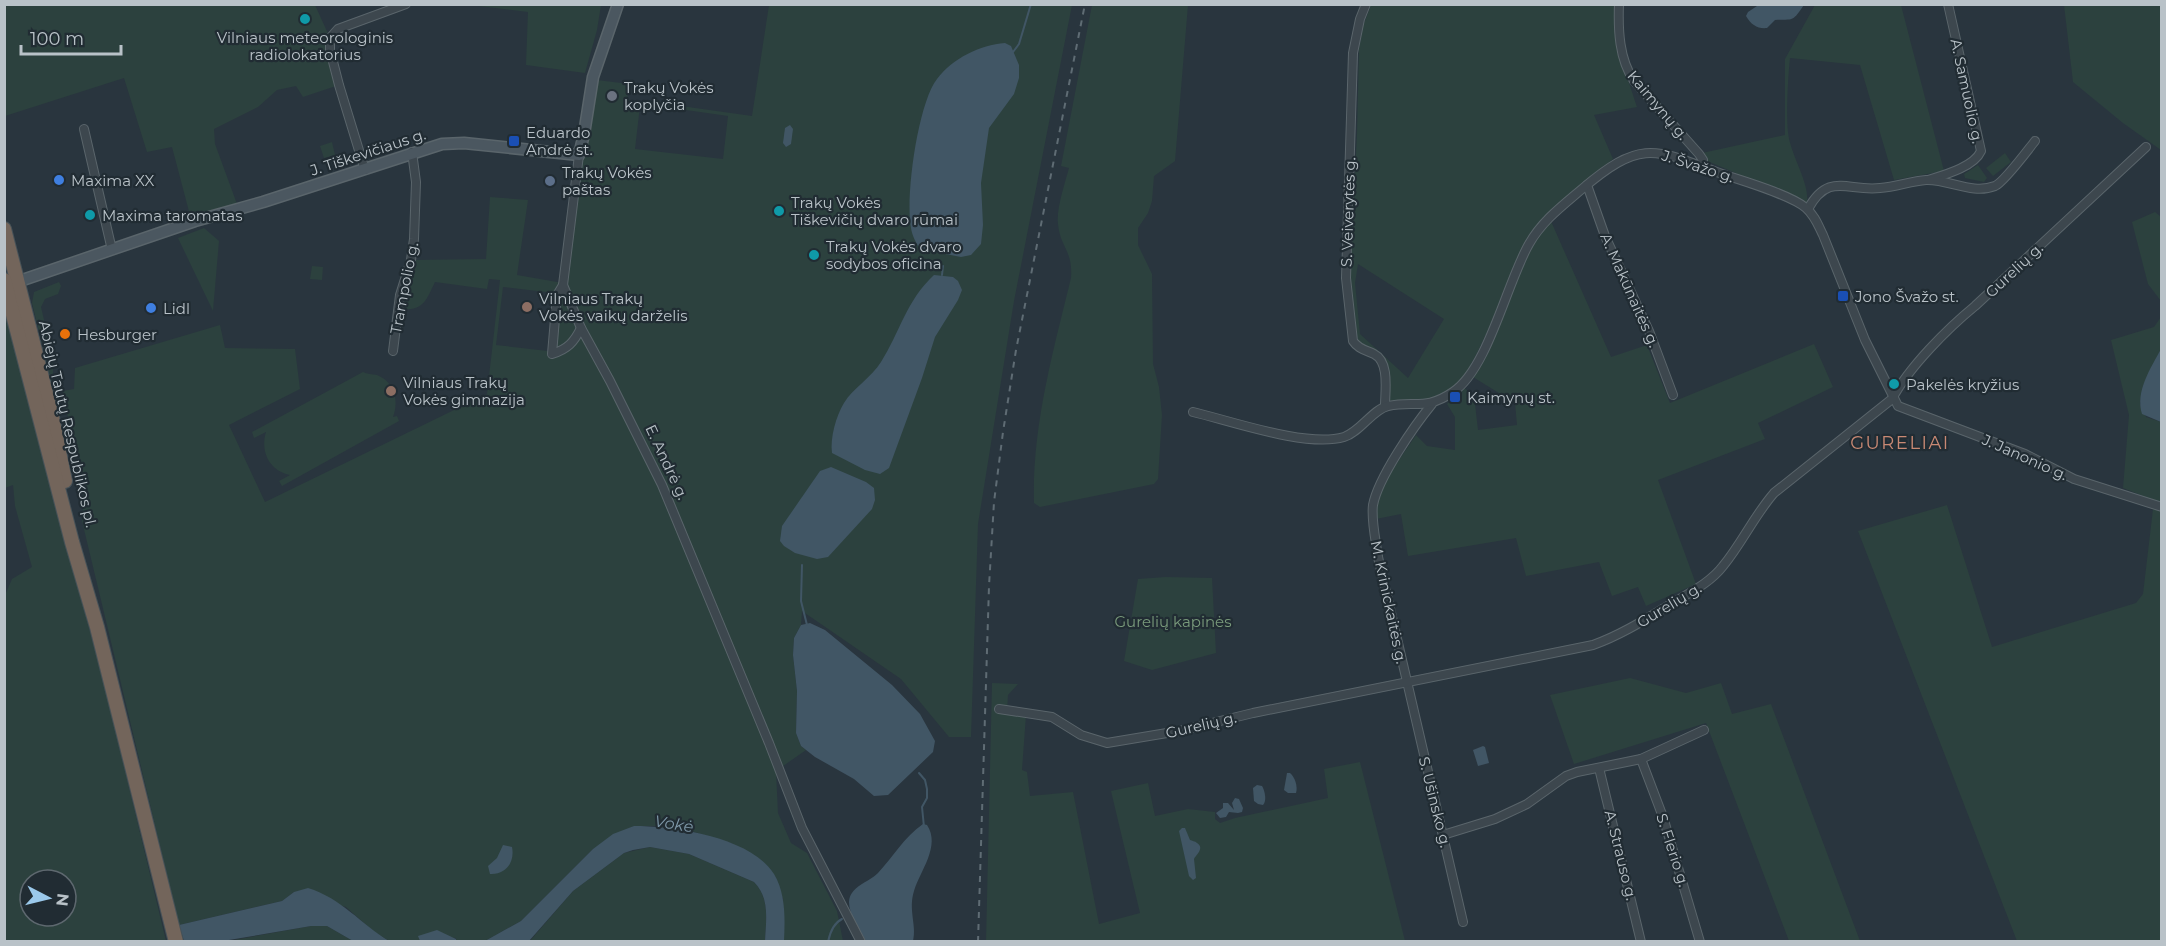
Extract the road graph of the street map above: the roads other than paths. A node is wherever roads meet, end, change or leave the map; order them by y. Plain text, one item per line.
1 (406, 4) edge
2 (618, 4) edge
3 (1366, 4) edge
4 (1619, 4) edge
5 (1948, 4) edge
6 (84, 129) dead end
7 (2035, 141) dead end
8 (2146, 147) dead end
9 (412, 152) junction
10 (579, 155) junction
11 (1701, 166) junction
12 (365, 170) junction
13 (1927, 180) junction
14 (1587, 185) junction
15 (1808, 209) junction
16 (4, 229) edge
17 (112, 250) junction
18 (8, 283) edge
19 (563, 285) junction
20 (581, 328) junction
21 (393, 351) dead end
22 (1673, 395) dead end
23 (1892, 399) junction
24 (1432, 404) junction
25 (1385, 406) junction
26 (1412, 410) junction
27 (1193, 412) dead end
28 (1420, 418) junction
29 (1397, 455) joint
30 (2162, 507) edge
31 (1406, 682) junction
32 (999, 709) dead end
33 (1704, 730) dead end
34 (1641, 759) junction
35 (1599, 768) junction
36 (1443, 835) junction
37 (1462, 922) dead end
38 (176, 942) edge
39 (861, 942) edge
40 (1641, 942) edge
41 (1700, 942) edge

1 - 12 street
2 - 10 main road, E. Andrė g.
3 - 25 street, S. Veiverytės g.
4 - 11 street, Kaimynų g.
5 - 13 street, A. Samuolio g.
6 - 17 street
7 - 13 street
8 - 23 street, Gurelių g.
9 - 10 main road, J. Tiškevičiaus g.
9 - 12 main road, J. Tiškevičiaus g.
9 - 21 street, Trampolio g.
10 - 19 street, E. Andrė g.
11 - 14 street, J. Švažo g.
11 - 15 street, J. Švažo g.
12 - 17 main road, J. Tiškevičiaus g.
13 - 15 street
14 - 22 street, A. Makūnaitės g.
14 - 24 street, J. Švažo g.
15 - 23 street
16 - 18 highway, Abiejų Tautų Respublikos pl.
17 - 18 main road, J. Tiškevičiaus g.
18 - 38 highway, Abiejų Tautų Respublikos pl.
19 - 20 street, E. Andrė g.
19 - 20 street
20 - 39 street, E. Andrė g.
23 - 30 street, J. Janonio g.
23 - 31 street, Gurelių g.
24 - 26 street, J. Švažo g.
24 - 28 street, J. Švažo g.
25 - 26 street, J. Švažo g.
25 - 27 street
26 - 28 street
28 - 29 street, J. Švažo g.
29 - 31 street, M. Krinickaitės g.
31 - 32 street, Gurelių g.
31 - 36 street, S. Ušinsko g.
33 - 34 street
34 - 35 street
34 - 41 street, S. Flerio g.
35 - 36 street
35 - 40 street, A. Strauso g.
36 - 37 street, S. Ušinsko g.

